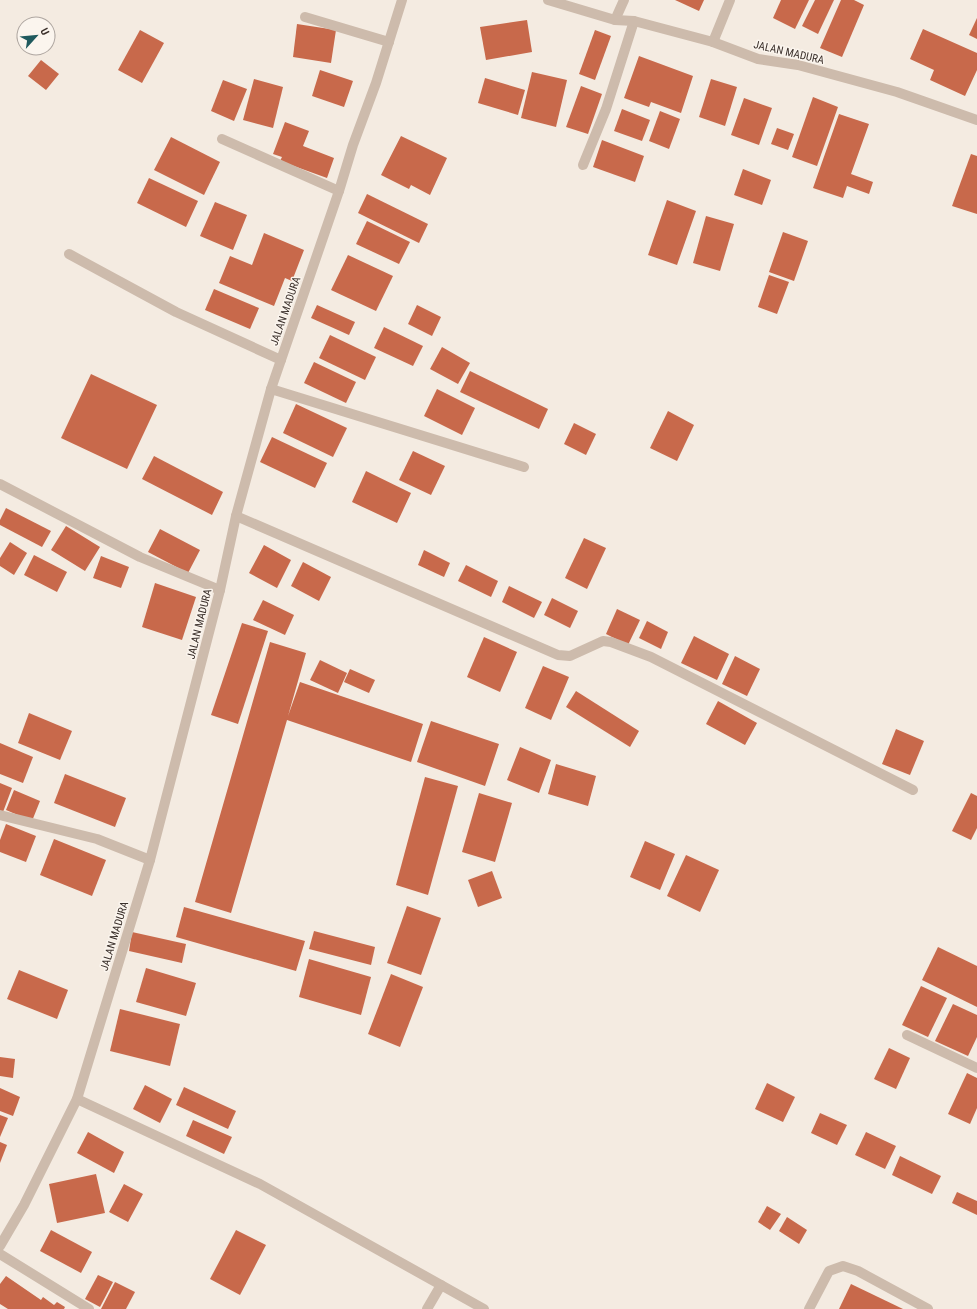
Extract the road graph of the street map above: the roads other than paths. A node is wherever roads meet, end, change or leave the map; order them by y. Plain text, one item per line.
1 (402, 0) edge
2 (548, 0) edge
3 (624, 0) edge
4 (730, 0) edge
5 (305, 17) dead end
6 (615, 20) junction
7 (634, 21) junction
8 (389, 42) junction
9 (714, 42) junction
10 (977, 120) edge
11 (222, 139) dead end
12 (583, 165) dead end
13 (339, 191) junction
14 (69, 254) dead end
15 (281, 360) junction
16 (271, 389) junction
17 (524, 467) dead end
18 (0, 484) edge
19 (236, 516) junction
20 (220, 590) junction
21 (913, 790) dead end
22 (0, 815) edge
23 (150, 860) junction
24 (907, 1035) dead end
25 (977, 1068) edge
26 (77, 1099) junction
27 (0, 1246) edge
28 (0, 1254) edge
29 (441, 1285) junction
30 (89, 1309) edge
31 (427, 1309) edge
32 (484, 1309) edge
33 (809, 1309) edge
34 (928, 1309) edge

1 - 8 street, JALAN MADURA
2 - 6 street, JALAN MADURA
3 - 6 street
4 - 9 street
5 - 8 street
6 - 7 street, JALAN MADURA
7 - 9 street, JALAN MADURA
7 - 12 street
8 - 13 street, JALAN MADURA
9 - 10 street, JALAN MADURA
11 - 13 street
13 - 15 street, JALAN MADURA
14 - 15 street
15 - 16 street, JALAN MADURA
16 - 17 street
16 - 19 street, JALAN MADURA
18 - 20 street
19 - 20 street, JALAN MADURA
19 - 21 street
20 - 23 street, JALAN MADURA
22 - 23 street
23 - 26 street, JALAN MADURA
24 - 25 street
26 - 27 street, JALAN MADURA
26 - 29 street
28 - 30 street
29 - 31 street
29 - 32 street
33 - 34 street

